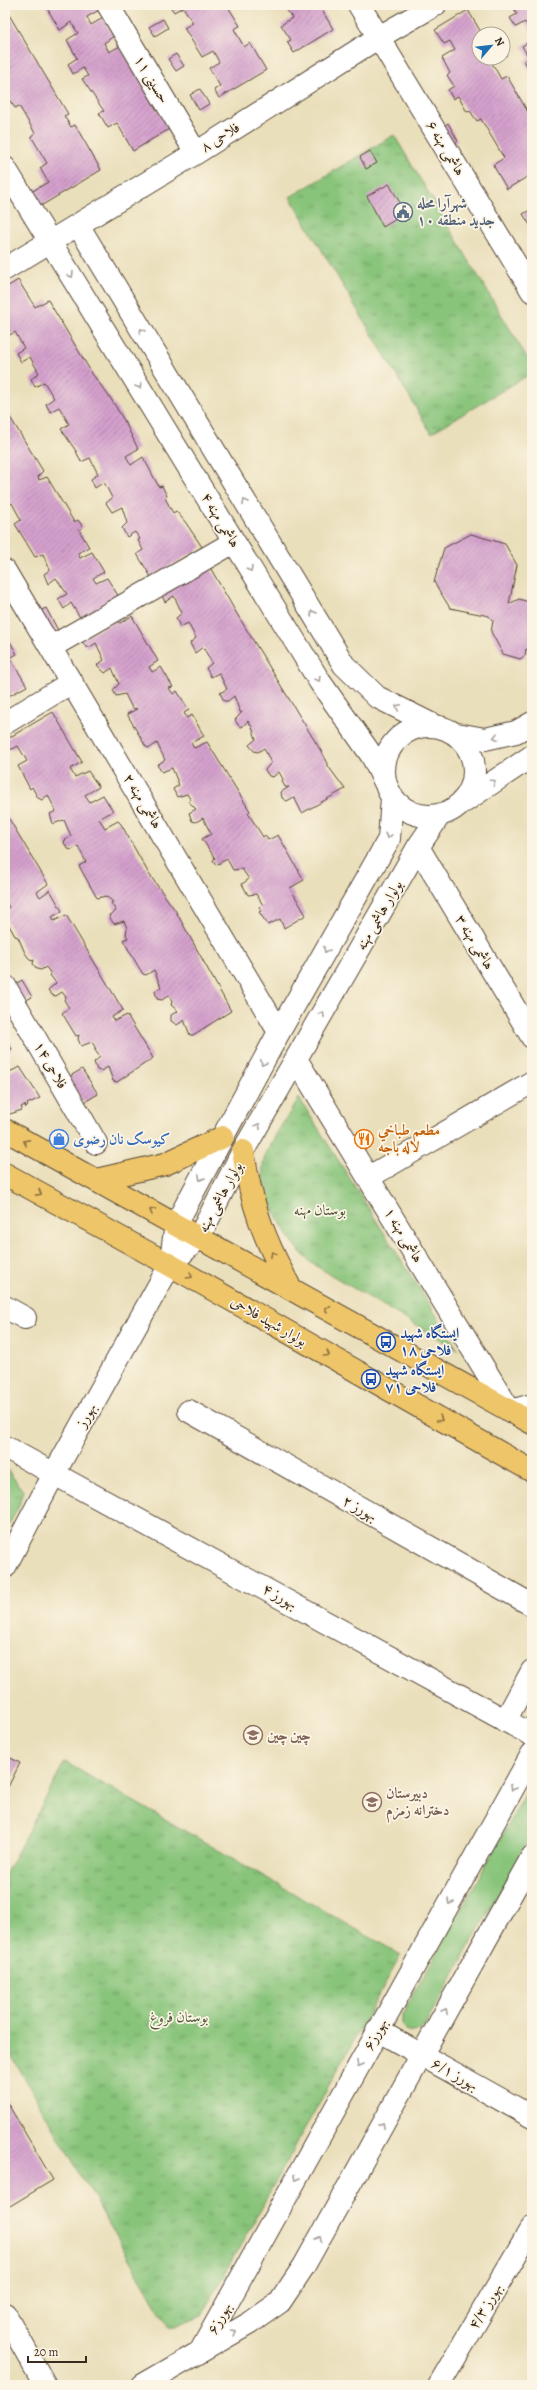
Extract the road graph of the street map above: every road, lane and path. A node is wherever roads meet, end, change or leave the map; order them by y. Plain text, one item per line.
1 (108, 5) edge
2 (359, 5) edge
3 (435, 5) edge
4 (379, 37) junction
5 (196, 152) junction
6 (5, 168) edge
7 (78, 225) junction
8 (50, 242) junction
9 (5, 269) edge
10 (532, 291) edge
11 (234, 542) junction
12 (5, 571) edge
13 (51, 648) junction
14 (72, 682) junction
15 (5, 724) edge
16 (532, 724) edge
17 (433, 725) junction
18 (457, 734) junction
19 (532, 756) edge
20 (392, 797) junction
21 (461, 804) junction
22 (439, 816) junction
23 (418, 848) junction
24 (5, 986) edge
25 (279, 1032) junction
26 (532, 1037) edge
27 (296, 1059) junction
28 (532, 1082) edge
29 (5, 1130) edge
30 (223, 1137) junction
31 (96, 1143) dead end
32 (243, 1151) junction
33 (5, 1174) edge
34 (369, 1177) junction
35 (96, 1180) junction
36 (176, 1224) junction
37 (199, 1237) junction
38 (170, 1264) junction
39 (291, 1289) junction
40 (5, 1307) edge
41 (25, 1318) dead end
42 (532, 1405) edge
43 (189, 1411) dead end
44 (510, 1411) junction
45 (532, 1423) edge
46 (5, 1447) edge
47 (532, 1471) edge
48 (54, 1472) junction
49 (5, 1568) edge
50 (532, 1605) edge
51 (532, 1671) edge
52 (505, 1721) junction
53 (532, 1735) edge
54 (532, 1754) edge
55 (532, 1857) edge
56 (377, 2030) junction
57 (421, 2055) junction
58 (532, 2117) edge
59 (532, 2227) edge
60 (5, 2314) edge
61 (200, 2352) junction
62 (45, 2385) edge
63 (143, 2385) edge
64 (438, 2385) edge

1 - 5 street, حسینی ۱۱
2 - 4 street, هاشمی مهنه ۶
3 - 4 street, فلاحی ۸
4 - 5 street, فلاحی ۸
4 - 10 street, هاشمی مهنه ۶
5 - 7 street, فلاحی ۸
6 - 8 street, هاشمی مهنه ۴
7 - 8 street, فلاحی ۸
17 -> 7 street, هاشمی مهنه ۴
8 - 9 street, فلاحی ۸
8 -> 11 street, هاشمی مهنه ۴
11 - 13 street
11 -> 20 street, هاشمی مهنه ۴
12 - 13 street, هاشمی مهنه ۲
13 - 14 street, هاشمی مهنه ۲
14 - 15 street
14 - 25 street, هاشمی مهنه ۲
16 -> 18 street
17 - 18 street
17 - 20 street
18 - 21 street
21 -> 19 street
20 - 22 street
20 -> 25 street, بولوار هاشمی مهنه
21 - 22 street
22 - 23 street, بولوار هاشمی مهنه
23 - 26 street, هاشمی مهنه ۳
27 -> 23 street, بولوار هاشمی مهنه
24 - 31 street, فلاحی ۱۴
25 -> 30 street, بولوار هاشمی مهنه
32 -> 27 street, بولوار هاشمی مهنه
27 - 34 street, هاشمی مهنه ۱
28 - 34 street
35 -> 29 main road
30 - 35 main road
30 -> 36 street, بولوار هاشمی مهنه
32 - 37 street, بولوار هاشمی مهنه
39 -> 32 main road
33 -> 38 main road, بولوار شهید فلاحی
34 - 44 street, هاشمی مهنه ۱
36 -> 35 main road
36 - 37 main road
36 - 38 street, بولوار هاشمی مهنه
37 - 38 street, بولوار هاشمی مهنه
37 - 39 main road
38 -> 47 main road, بولوار شهید فلاحی
38 - 48 street, بهورز
44 -> 39 main road
40 - 41 street
42 - 44 street
43 - 50 street, بهورز ۲
44 - 45 main road
46 - 48 street, بهورز ۴
48 - 49 street, بهورز
48 - 52 street, بهورز ۴
51 - 52 street
52 - 53 street, بهورز ۴
54 -> 56 street, بهورز۶
57 -> 55 street, بهورز۶
56 - 57 street, بهورز ۶/۱
56 -> 61 street, بهورز۶
57 - 58 street, بهورز ۶/۱
61 -> 57 street, بهورز۶
59 - 64 street, بهورز ۴/۳
60 - 62 street
61 - 63 street

